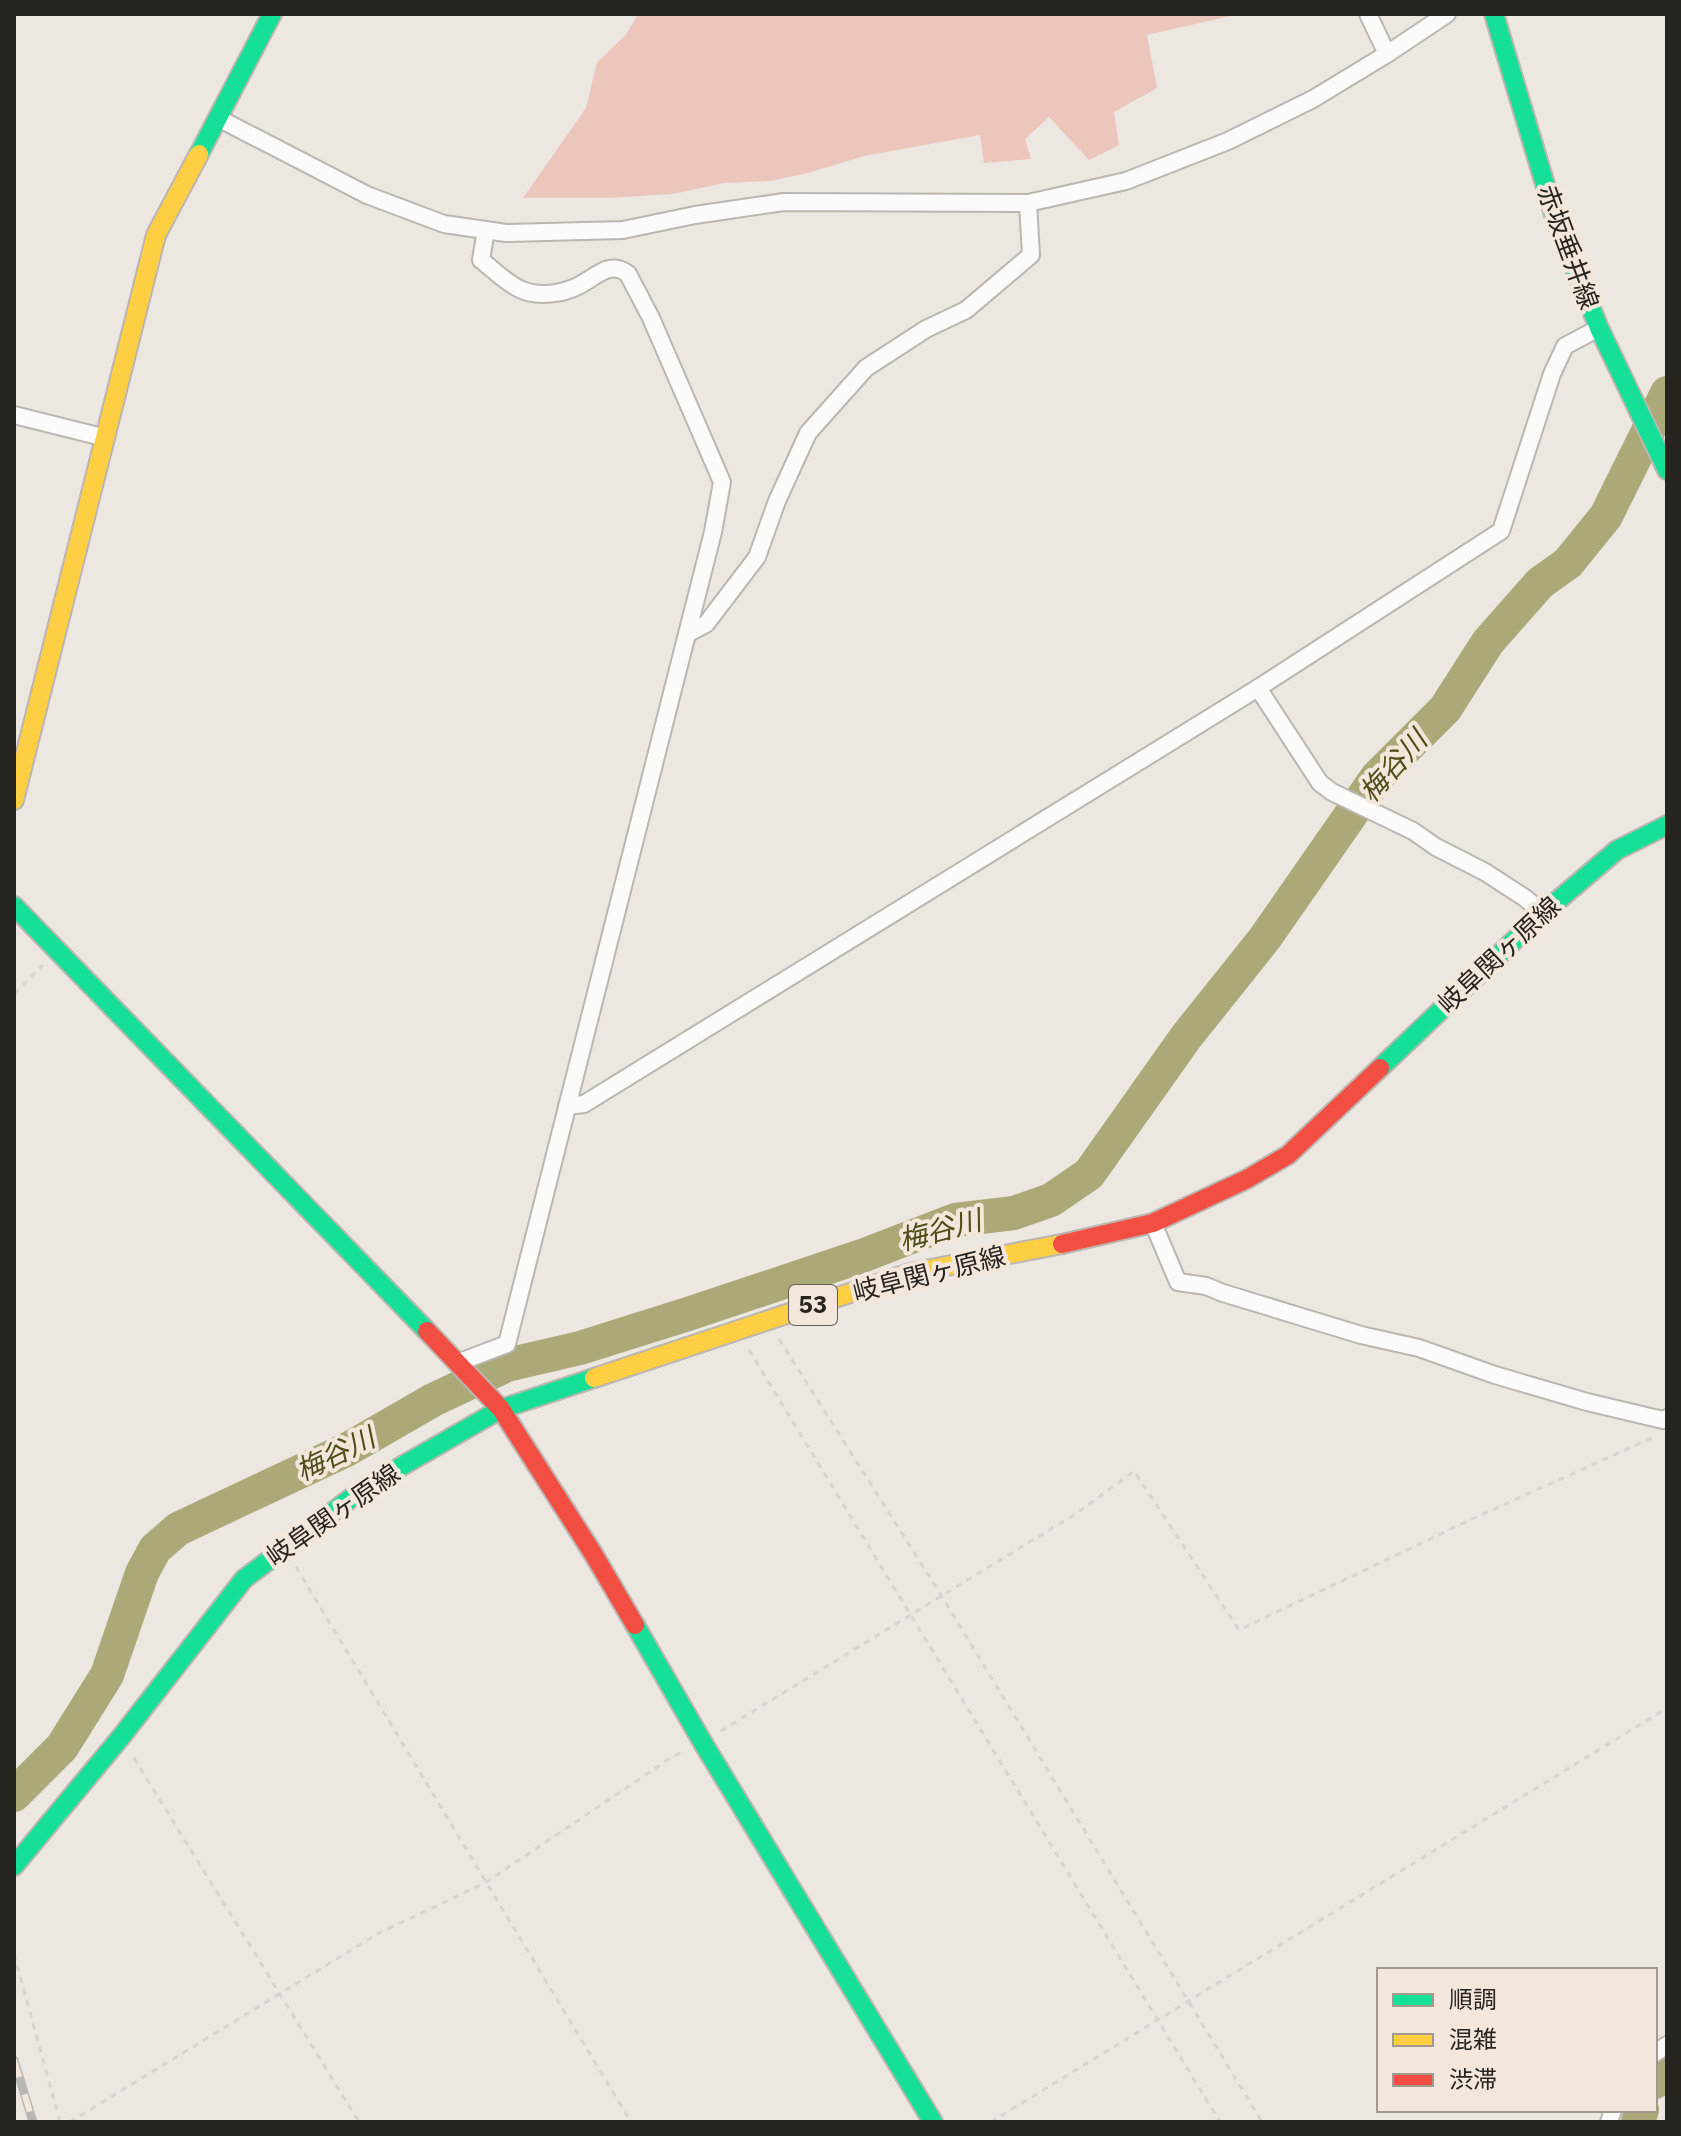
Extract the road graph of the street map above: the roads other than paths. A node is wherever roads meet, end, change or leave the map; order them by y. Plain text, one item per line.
1 (272, 14) edge
2 (1368, 14) edge
3 (1447, 14) edge
4 (1494, 14) edge
5 (1387, 54) junction
6 (218, 118) junction
7 (1028, 203) junction
8 (486, 230) junction
9 (1599, 328) junction
10 (14, 415) edge
11 (106, 438) junction
12 (1665, 465) edge
13 (687, 634) junction
14 (1258, 688) junction
15 (14, 800) edge
16 (1667, 825) edge
17 (14, 906) edge
18 (1543, 913) junction
19 (567, 1106) junction
20 (1153, 1223) junction
21 (461, 1366) junction
22 (495, 1402) junction
23 (1665, 1419) edge
24 (14, 1866) edge
25 (933, 2122) edge

1 - 6 main road
2 - 5 street
3 - 5 street
4 - 9 main road, 赤坂垂井線
5 - 7 street
6 - 8 street
6 - 11 main road
7 - 8 street
7 - 13 street
8 - 13 street
9 - 12 main road, 赤坂垂井線
9 - 14 street
10 - 11 street
11 - 15 main road
13 - 19 street
14 - 18 street
14 - 19 street
16 - 18 main road, 岐阜関ヶ原線 / 53
17 - 21 main road
18 - 20 main road, 岐阜関ヶ原線 / 53
19 - 21 street
20 - 22 main road, 岐阜関ヶ原線 / 53
20 - 23 street
21 - 22 main road
22 - 24 main road, 岐阜関ヶ原線 / 53
22 - 25 main road

